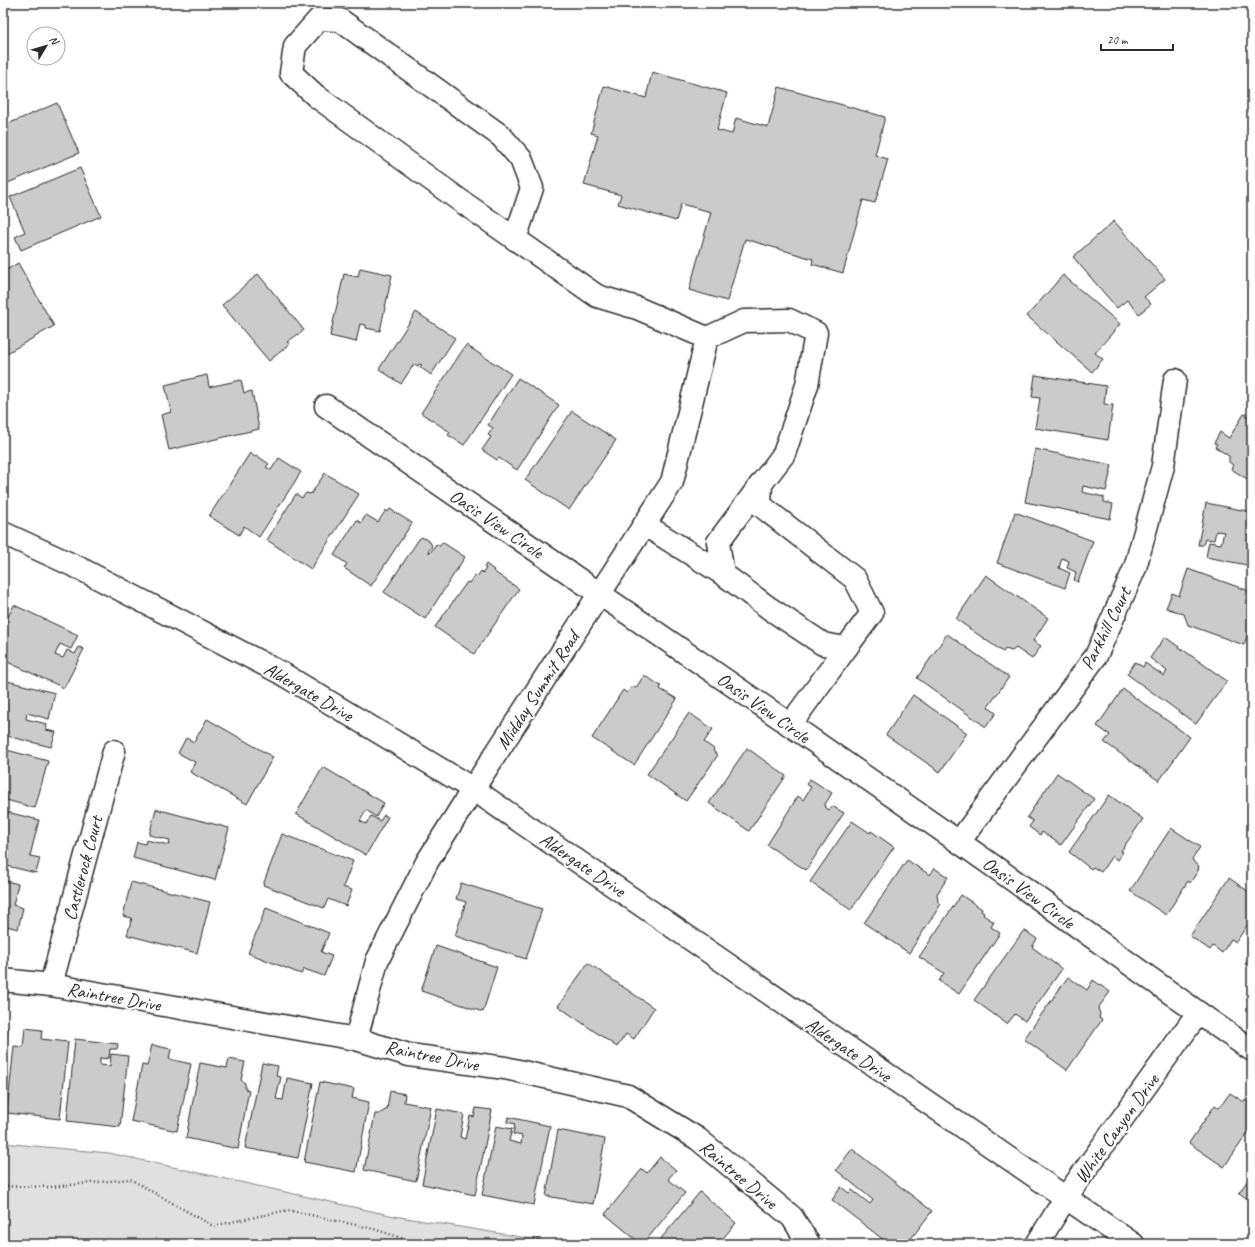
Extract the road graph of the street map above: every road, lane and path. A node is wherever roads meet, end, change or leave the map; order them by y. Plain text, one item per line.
1 (515, 238) junction
2 (707, 338) junction
3 (1175, 380) dead end
4 (326, 406) dead end
5 (761, 484) junction
6 (645, 525) junction
7 (3, 533) edge
8 (723, 574) junction
9 (600, 593) junction
10 (846, 648) junction
11 (790, 724) junction
12 (114, 751) dead end
13 (473, 789) junction
14 (959, 842) junction
15 (3, 980) edge
16 (51, 985) junction
17 (1198, 1013) junction
18 (356, 1039) junction
19 (1252, 1050) edge
20 (3, 1186) edge
21 (1066, 1197) junction
22 (420, 1244) edge
23 (809, 1244) edge
24 (1037, 1244) edge
25 (1133, 1244) edge

1 - 1 street
1 - 2 street
2 - 5 street
2 - 6 street, Midday Summit Road
3 - 14 street, Parkhill Court
4 - 9 street, Oasis View Circle
5 - 8 street
5 - 10 street
6 - 8 street
6 - 9 street, Midday Summit Road
7 - 13 street, Aldergate Drive
8 - 10 street
9 - 11 street, Oasis View Circle
9 - 13 street, Midday Summit Road
10 - 11 street
11 - 14 street, Oasis View Circle
12 - 16 street, Castlerock Court
13 - 18 street, Midday Summit Road
13 - 21 street, Aldergate Drive
14 - 17 street, Oasis View Circle
15 - 16 street, Raintree Drive
16 - 18 street, Raintree Drive
17 - 19 street, Oasis View Circle
17 - 21 street, White Canyon Drive
18 - 23 street, Raintree Drive
20 - 22 path
21 - 24 street, White Canyon Drive
21 - 25 street, Aldergate Drive

